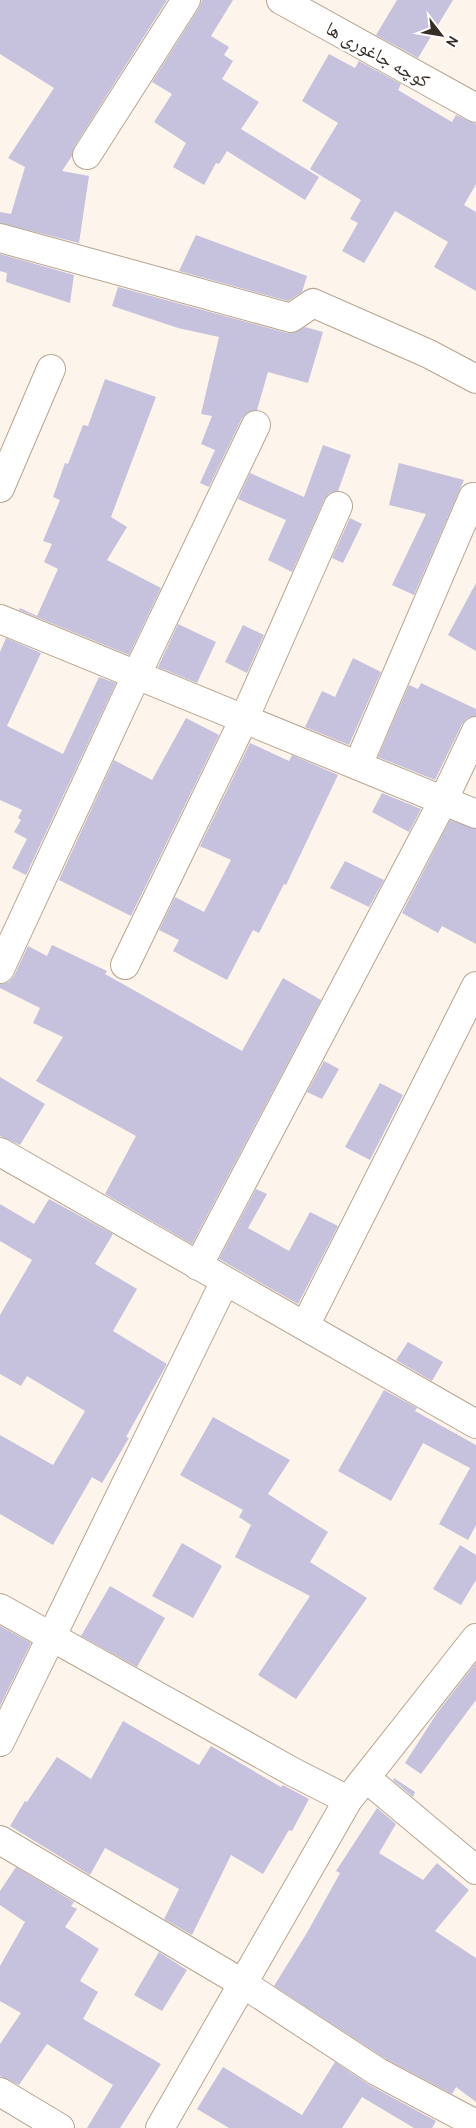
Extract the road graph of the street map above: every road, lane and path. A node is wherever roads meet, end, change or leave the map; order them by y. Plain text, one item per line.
1 (186, 0) edge
2 (281, 0) edge
3 (476, 108) edge
4 (87, 155) dead end
5 (0, 238) edge
6 (51, 369) dead end
7 (476, 379) edge
8 (256, 425) dead end
9 (0, 488) edge
10 (473, 497) dead end
11 (338, 506) dead end
12 (0, 620) edge
13 (137, 674) junction
14 (244, 719) junction
15 (476, 732) edge
16 (358, 765) junction
17 (443, 800) junction
18 (476, 814) edge
19 (125, 965) dead end
20 (0, 969) edge
21 (476, 986) edge
22 (0, 1152) edge
23 (198, 1266) junction
24 (225, 1281) junction
25 (305, 1326) junction
26 (476, 1424) edge
27 (0, 1608) edge
28 (51, 1637) junction
29 (476, 1638) edge
30 (0, 1742) edge
31 (366, 1778) junction
32 (348, 1800) junction
33 (0, 1840) edge
34 (476, 1870) edge
35 (242, 1983) junction
36 (0, 2092) edge
37 (476, 2124) edge
38 (60, 2128) edge
39 (160, 2128) edge

1 - 4 street
2 - 3 street, کوچه جاغوری ها
5 - 7 street
6 - 9 street
8 - 13 street
10 - 16 street
11 - 14 street
12 - 13 street
13 - 14 street
13 - 20 street
14 - 16 street
14 - 19 street
15 - 17 street
16 - 17 street
17 - 18 street
17 - 23 street
21 - 25 street
22 - 23 street
23 - 24 street
24 - 25 street
24 - 28 street
25 - 26 street
27 - 28 street
28 - 30 street
28 - 32 street
29 - 31 street
31 - 32 street
31 - 34 street
32 - 35 street
33 - 35 street
35 - 37 street
35 - 39 street
36 - 38 street

